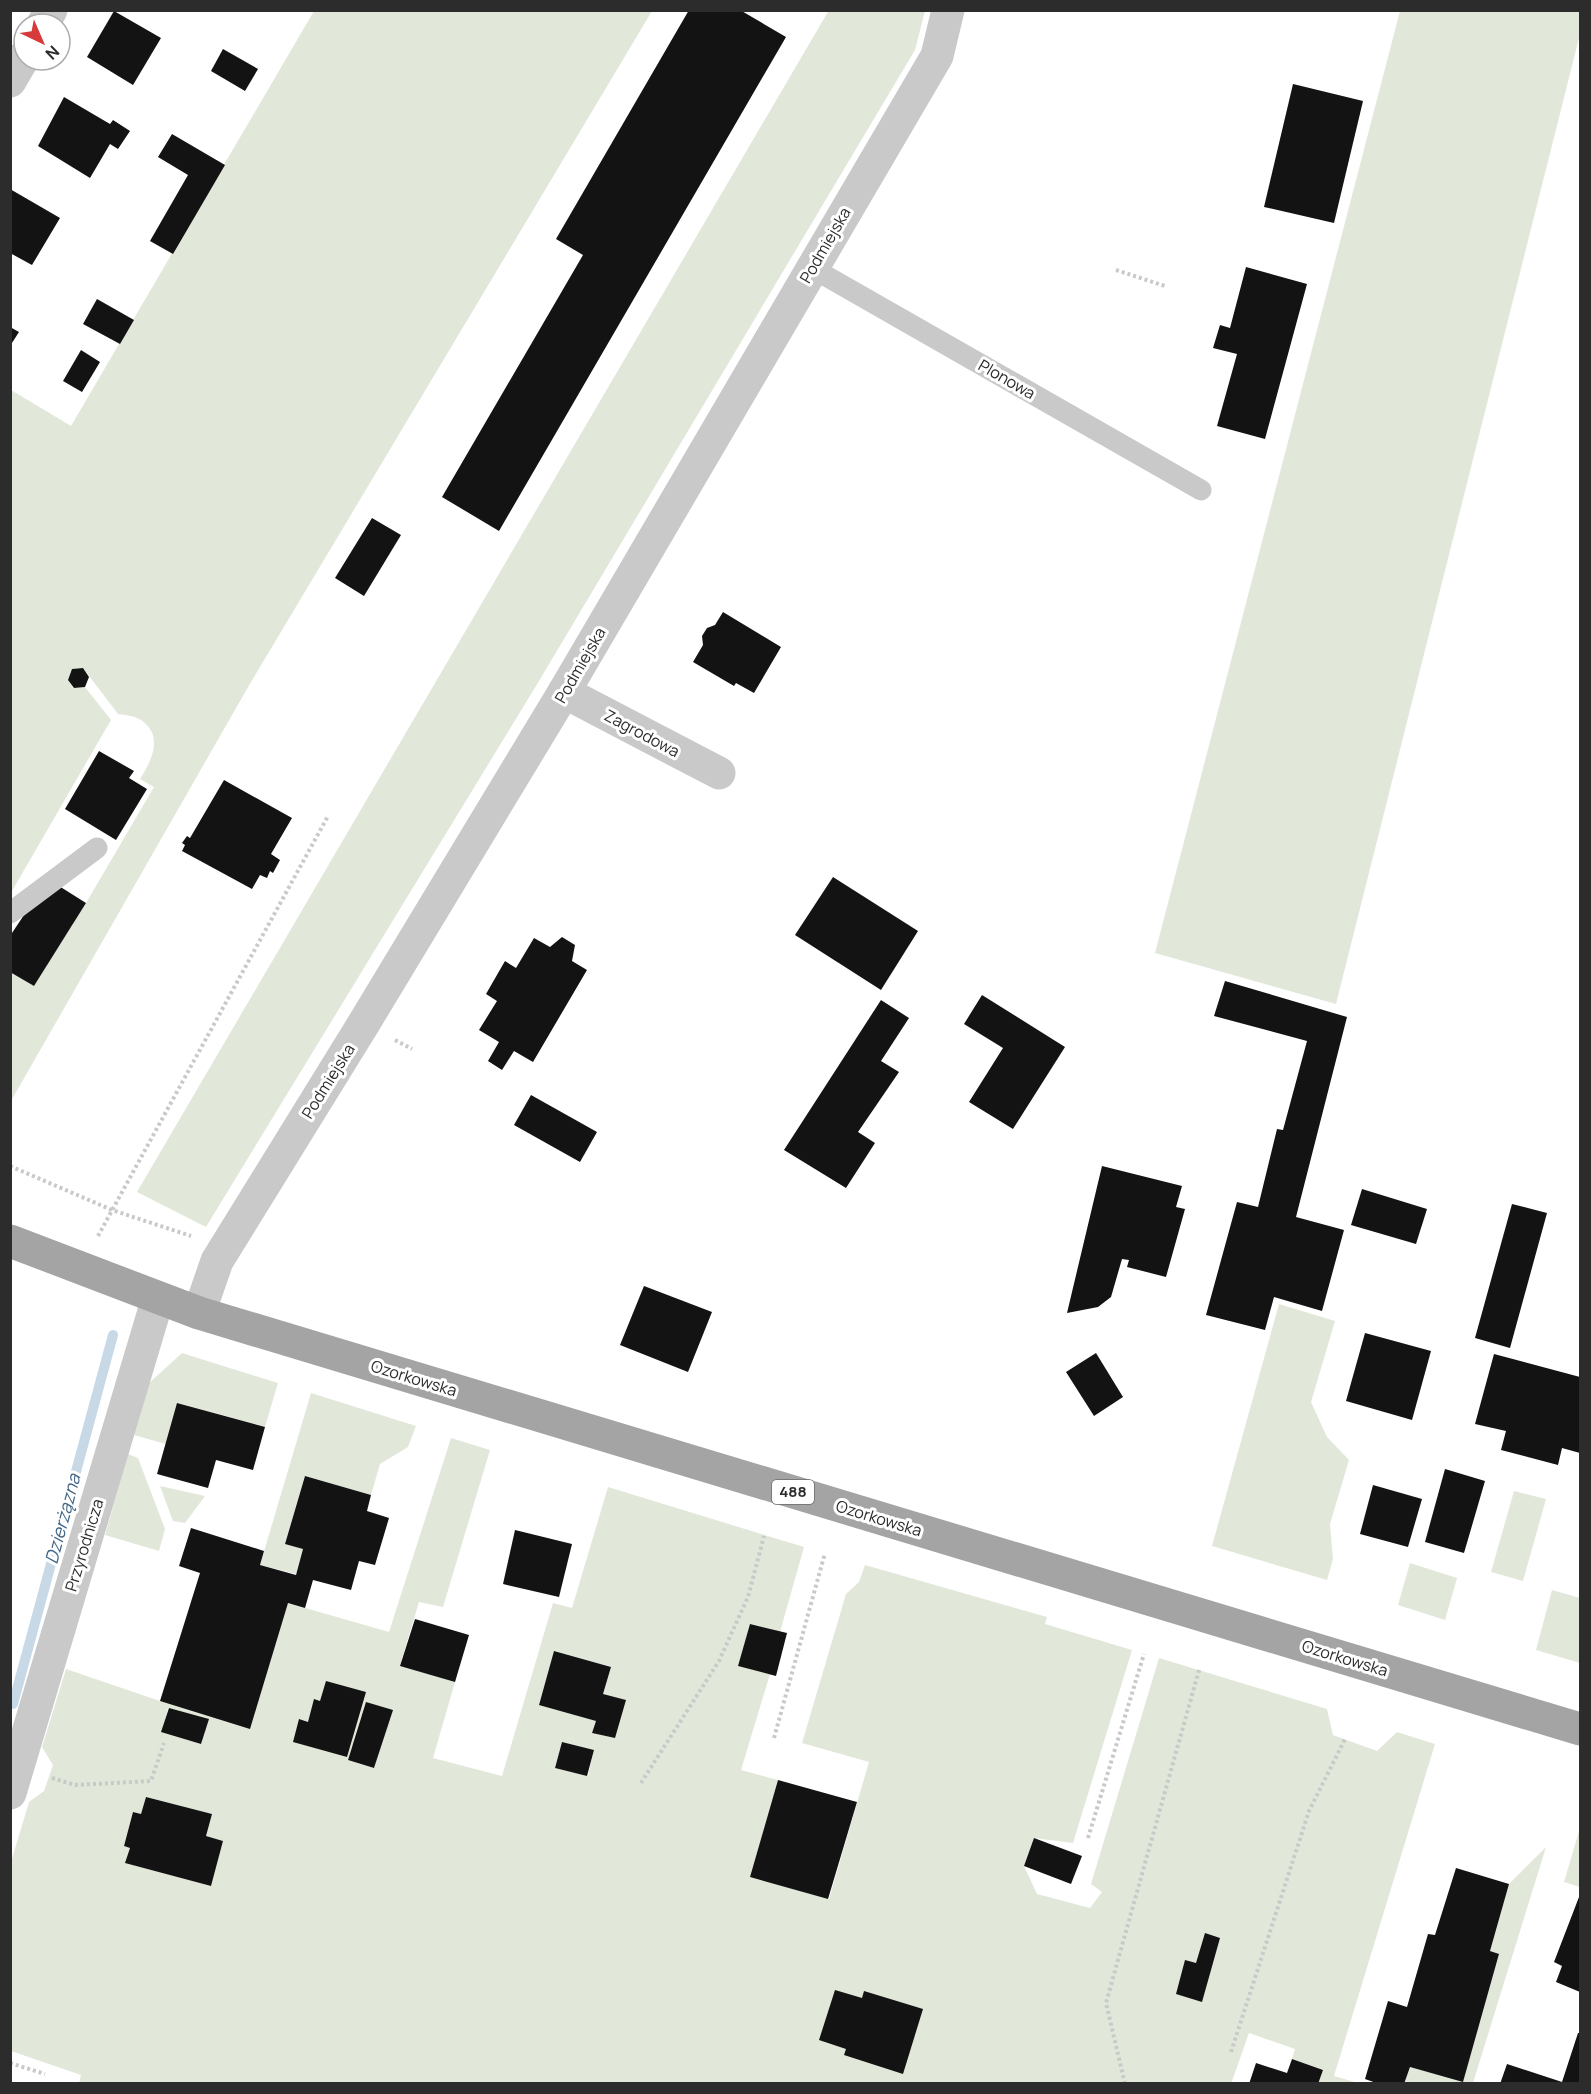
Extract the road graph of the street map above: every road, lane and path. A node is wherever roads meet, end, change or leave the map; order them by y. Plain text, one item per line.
1 (948, 10) edge
2 (812, 268) junction
3 (1116, 270) dead end
4 (1165, 286) dead end
5 (1201, 490) dead end
6 (564, 692) junction
7 (719, 773) dead end
8 (328, 816) dead end
9 (97, 848) dead end
10 (10, 913) edge
11 (10, 1166) edge
12 (112, 1210) junction
13 (10, 1241) edge
14 (226, 1247) junction
15 (81, 1269) junction
16 (158, 1298) junction
17 (199, 1313) junction
18 (764, 1536) dead end
19 (825, 1553) dead end
20 (1144, 1654) dead end
21 (1198, 1671) dead end
22 (1581, 1729) edge
23 (774, 1738) dead end
24 (1345, 1739) dead end
25 (164, 1743) dead end
26 (14, 1780) edge
27 (641, 1783) dead end
28 (1088, 1838) dead end
29 (1231, 2052) dead end
30 (10, 2063) edge
31 (45, 2074) dead end
32 (1125, 2084) edge

1 - 2 street, Podmiejska
2 - 5 lane, Plonowa
2 - 6 street, Podmiejska
3 - 4 path
6 - 7 street, Zagrodowa
6 - 14 street, Podmiejska
8 - 12 path
9 - 10 lane
11 - 12 path
12 - 14 path
12 - 15 path
13 - 15 main road, Ozorkowska / 488
14 - 17 street, Podmiejska
15 - 16 main road, Ozorkowska / 488
16 - 17 main road, Ozorkowska / 488
16 - 26 street, Przyrodnicza
17 - 22 main road, Ozorkowska / 488
18 - 27 path
19 - 23 path
20 - 28 path
21 - 32 path
24 - 29 path
25 - 26 path
30 - 31 path

